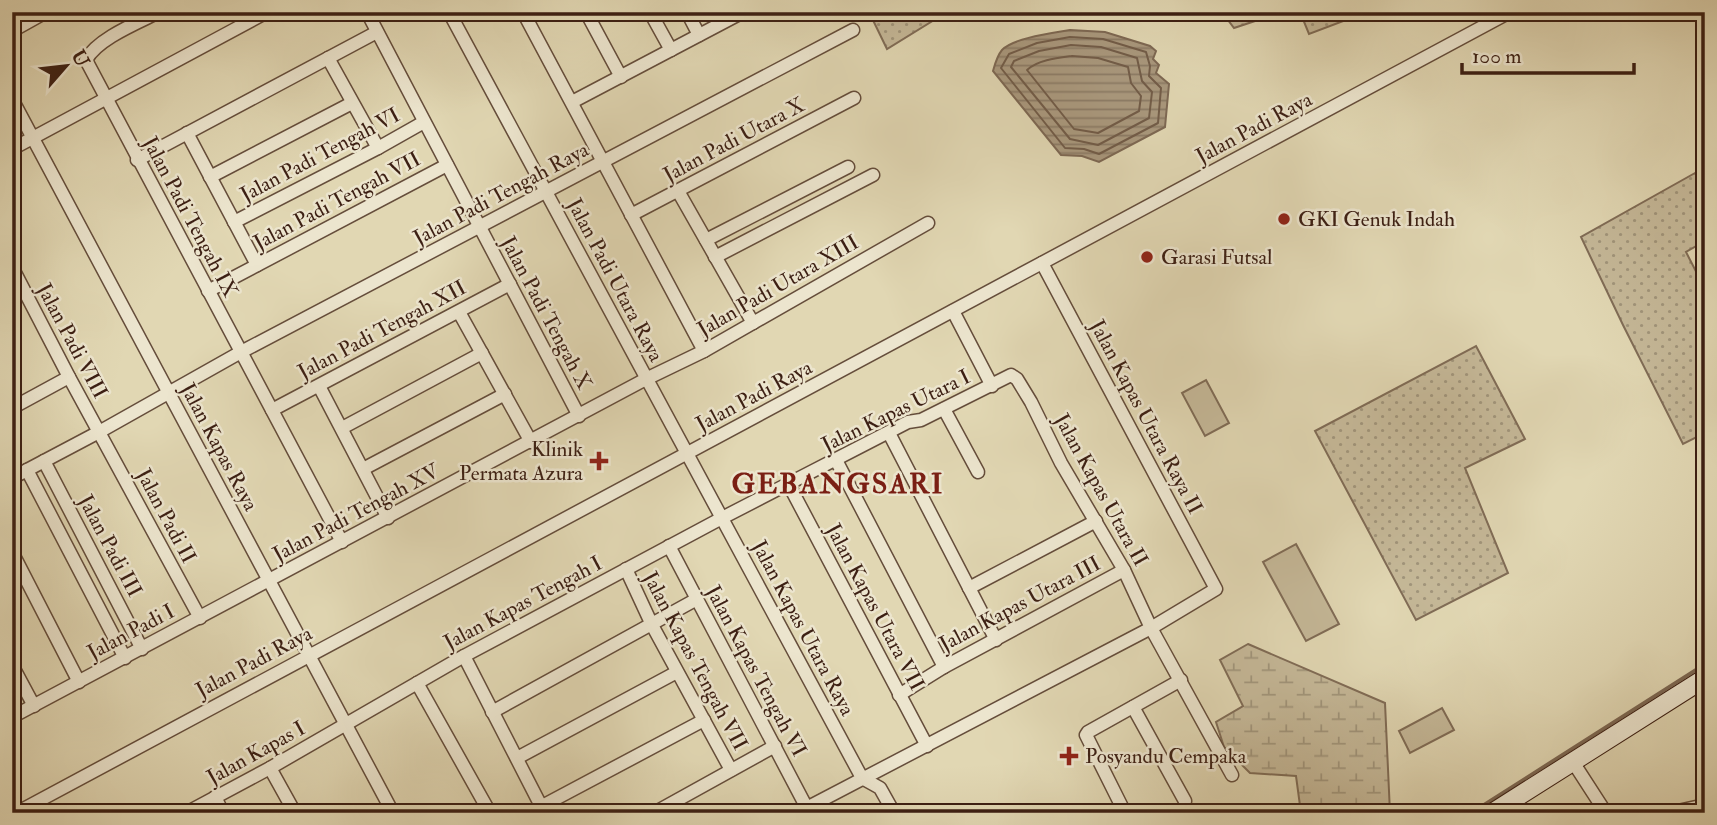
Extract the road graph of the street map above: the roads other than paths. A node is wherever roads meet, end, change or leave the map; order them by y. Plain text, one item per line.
1 (46, 12) edge
2 (159, 12) edge
3 (267, 12) edge
4 (367, 12) edge
5 (449, 12) edge
6 (523, 12) edge
7 (586, 12) edge
8 (650, 12) edge
9 (687, 12) edge
10 (743, 12) edge
11 (1510, 12) edge
12 (853, 30) dead end
13 (12, 31) edge
14 (377, 32) junction
15 (699, 35) junction
16 (671, 50) junction
17 (328, 58) junction
18 (621, 77) junction
19 (855, 98) dead end
20 (12, 99) edge
21 (105, 99) junction
22 (352, 103) junction
23 (572, 103) junction
24 (424, 122) junction
25 (187, 133) junction
26 (33, 137) junction
27 (378, 148) junction
28 (12, 149) edge
29 (138, 160) junction
30 (603, 161) junction
31 (447, 165) junction
32 (848, 167) dead end
33 (873, 175) dead end
34 (210, 177) junction
35 (545, 191) junction
36 (678, 191) junction
37 (778, 203) junction
38 (631, 215) junction
39 (787, 220) junction
40 (234, 222) junction
41 (928, 223) dead end
42 (480, 228) junction
43 (706, 240) junction
44 (715, 257) junction
45 (1042, 263) junction
46 (257, 265) junction
47 (12, 267) edge
48 (510, 284) junction
49 (208, 291) junction
50 (953, 311) junction
51 (458, 312) junction
52 (752, 323) junction
53 (704, 351) junction
54 (242, 352) junction
55 (482, 354) junction
56 (1011, 375) joint
57 (69, 377) junction
58 (646, 379) junction
59 (320, 386) junction
60 (992, 386) junction
61 (168, 392) junction
62 (505, 394) junction
63 (14, 404) edge
64 (944, 409) junction
65 (272, 410) junction
66 (579, 416) junction
67 (342, 428) junction
68 (99, 432) junction
69 (889, 433) junction
70 (531, 442) junction
71 (686, 454) junction
72 (836, 460) junction
73 (44, 461) junction
74 (363, 469) junction
75 (27, 470) junction
76 (978, 471) dead end
77 (12, 478) edge
78 (789, 485) junction
79 (387, 518) junction
80 (722, 518) junction
81 (1096, 521) junction
82 (342, 542) junction
83 (669, 546) junction
84 (12, 552) edge
85 (625, 569) junction
86 (1124, 570) junction
87 (268, 582) junction
88 (970, 588) junction
89 (697, 599) junction
90 (200, 618) junction
91 (652, 625) junction
92 (1151, 628) junction
93 (996, 640) junction
94 (142, 649) junction
95 (307, 655) junction
96 (464, 656) junction
97 (125, 658) junction
98 (12, 665) edge
99 (944, 667) junction
100 (677, 672) junction
101 (1181, 680) junction
102 (79, 682) junction
103 (417, 682) junction
104 (1704, 682) edge
105 (898, 695) junction
106 (34, 706) junction
107 (1133, 707) junction
108 (492, 712) junction
109 (12, 717) edge
110 (704, 720) junction
111 (345, 726) junction
112 (775, 746) junction
113 (927, 746) junction
114 (517, 758) junction
115 (1573, 762) junction
116 (271, 768) junction
117 (731, 770) junction
118 (1232, 775) dead end
119 (862, 778) junction
120 (215, 797) junction
121 (1185, 801) dead end
122 (1705, 805) edge
123 (535, 810) edge
124 (804, 811) edge
125 (14, 812) edge
126 (186, 813) edge
127 (223, 813) edge
128 (295, 813) edge
129 (393, 813) edge
130 (490, 813) edge
131 (654, 813) edge
132 (894, 813) edge
133 (1125, 813) edge
134 (1492, 813) edge
135 (1606, 813) edge
136 (1669, 813) edge

1 - 13 street
2 - 21 street, Jalan Padi Tengah IX
3 - 21 street
4 - 14 street, Jalan Padi Tengah X
5 - 35 street, Jalan Padi Utara Raya
6 - 23 street
7 - 18 street
8 - 16 street
9 - 15 street
10 - 15 street
11 - 45 street, Jalan Padi Raya
12 - 30 street, Jalan Padi Tengah Raya
14 - 17 street
14 - 24 street, Jalan Padi Tengah X
15 - 16 street
16 - 18 street
17 - 22 street
17 - 25 street
18 - 23 street
19 - 36 street, Jalan Padi Utara X
20 - 26 street, Jalan Kapas Raya
21 - 26 street
21 - 29 street, Jalan Padi Tengah IX
22 - 27 street
22 - 34 street
23 - 30 street
24 - 27 street, Jalan Padi Tengah VI
24 - 31 street, Jalan Padi Tengah X
25 - 29 street
25 - 34 street
26 - 28 street
26 - 61 street, Jalan Kapas Raya
27 - 40 street, Jalan Padi Tengah VI
29 - 49 street, Jalan Padi Tengah IX
30 - 35 street, Jalan Padi Tengah Raya
30 - 38 street
31 - 42 street, Jalan Padi Tengah X
31 - 46 street, Jalan Padi Tengah VII
32 - 37 street
33 - 39 street
34 - 40 street
35 - 42 street, Jalan Padi Tengah Raya
35 - 58 street, Jalan Padi Utara Raya
36 - 38 street, Jalan Padi Utara X
36 - 43 street
37 - 39 street
37 - 43 street
38 - 53 street
39 - 44 street
40 - 46 street
41 - 52 street, Jalan Padi Utara XIII
42 - 48 street, Jalan Padi Tengah X
42 - 54 street, Jalan Padi Tengah Raya
43 - 44 street
44 - 52 street
45 - 50 street, Jalan Padi Raya
45 - 92 street, Jalan Kapas Utara Raya II
46 - 49 street, Jalan Padi Tengah VII
47 - 57 street, Jalan Padi VIII
48 - 51 street, Jalan Padi Tengah XII
48 - 66 street, Jalan Padi Tengah X
49 - 54 street, Jalan Padi Tengah IX
50 - 60 street
50 - 71 street, Jalan Padi Raya
51 - 55 street
51 - 59 street, Jalan Padi Tengah XII
52 - 53 street, Jalan Padi Utara XIII
53 - 58 street, Jalan Padi Utara XIII
54 - 61 street, Jalan Padi Tengah Raya
54 - 65 street, Jalan Padi Tengah IX
55 - 62 street
55 - 67 street
56 - 60 street, Jalan Kapas Utara I
56 - 81 street, Jalan Kapas Utara II
57 - 63 street
57 - 68 street, Jalan Padi VIII
58 - 66 street, Jalan Padi Tengah XV
58 - 71 street, Jalan Padi Utara Raya
59 - 65 street, Jalan Padi Tengah XII
59 - 67 street
60 - 64 street, Jalan Kapas Utara I
61 - 68 street, Jalan Padi Tengah Raya
61 - 87 street, Jalan Kapas Raya
62 - 70 street
62 - 74 street
64 - 69 street, Jalan Kapas Utara I
64 - 76 street
65 - 82 street, Jalan Padi Tengah IX
66 - 70 street, Jalan Padi Tengah XV
67 - 74 street
68 - 73 street, Jalan Padi Tengah Raya
68 - 90 street, Jalan Padi II
69 - 72 street, Jalan Kapas Utara I
69 - 88 street
70 - 79 street, Jalan Padi Tengah XV
71 - 80 street, Jalan Kapas Utara Raya
71 - 95 street, Jalan Padi Raya
72 - 78 street, Jalan Kapas Utara I
72 - 99 street
73 - 75 street, Jalan Padi Tengah Raya
73 - 94 street, Jalan Padi III
74 - 79 street
75 - 77 street, Jalan Padi Tengah Raya
75 - 97 street, Jalan Padi III
78 - 80 street, Jalan Kapas Utara I
78 - 105 street, Jalan Kapas Utara VII
79 - 82 street, Jalan Padi Tengah XV
80 - 83 street, Jalan Kapas Tengah I
80 - 119 street, Jalan Kapas Utara Raya
81 - 86 street, Jalan Kapas Utara II
81 - 88 street
82 - 87 street, Jalan Padi Tengah XV
83 - 85 street, Jalan Kapas Tengah I
83 - 89 street, Jalan Kapas Tengah VI
84 - 102 street
85 - 91 street, Jalan Kapas Tengah VII
85 - 96 street, Jalan Kapas Tengah I
86 - 92 street, Jalan Kapas Utara II
86 - 93 street, Jalan Kapas Utara III
87 - 90 street, Jalan Padi I
87 - 95 street, Jalan Kapas Raya
88 - 93 street
89 - 91 street
89 - 112 street, Jalan Kapas Tengah VI
90 - 94 street, Jalan Padi I
91 - 100 street, Jalan Kapas Tengah VII
91 - 108 street
92 - 101 street, Jalan Kapas Utara II
92 - 113 street
93 - 99 street, Jalan Kapas Utara III
94 - 97 street, Jalan Padi I
95 - 111 street, Jalan Kapas Raya
95 - 125 street, Jalan Padi Raya
96 - 103 street, Jalan Kapas Tengah I
96 - 108 street
97 - 102 street, Jalan Padi I
98 - 106 street
99 - 105 street, Jalan Kapas Utara III
100 - 110 street, Jalan Kapas Tengah VII
100 - 114 street
101 - 107 street
101 - 118 street, Jalan Kapas Utara II
102 - 106 street, Jalan Padi I
103 - 111 street, Jalan Kapas Tengah I
103 - 130 street
104 - 115 street
105 - 113 street, Jalan Kapas Utara VII
106 - 109 street, Jalan Padi I
107 - 121 street
107 - 133 street
108 - 114 street
110 - 117 street, Jalan Kapas Tengah VII
110 - 123 street
111 - 116 street, Jalan Kapas I
111 - 129 street, Jalan Kapas Raya
112 - 117 street
112 - 124 street, Jalan Kapas Tengah VI
113 - 119 street
114 - 123 street
115 - 134 street
115 - 135 street
116 - 120 street, Jalan Kapas I
116 - 128 street
117 - 131 street
119 - 124 street
119 - 132 street, Jalan Kapas Utara Raya
120 - 126 street, Jalan Kapas I
120 - 127 street
122 - 136 street

